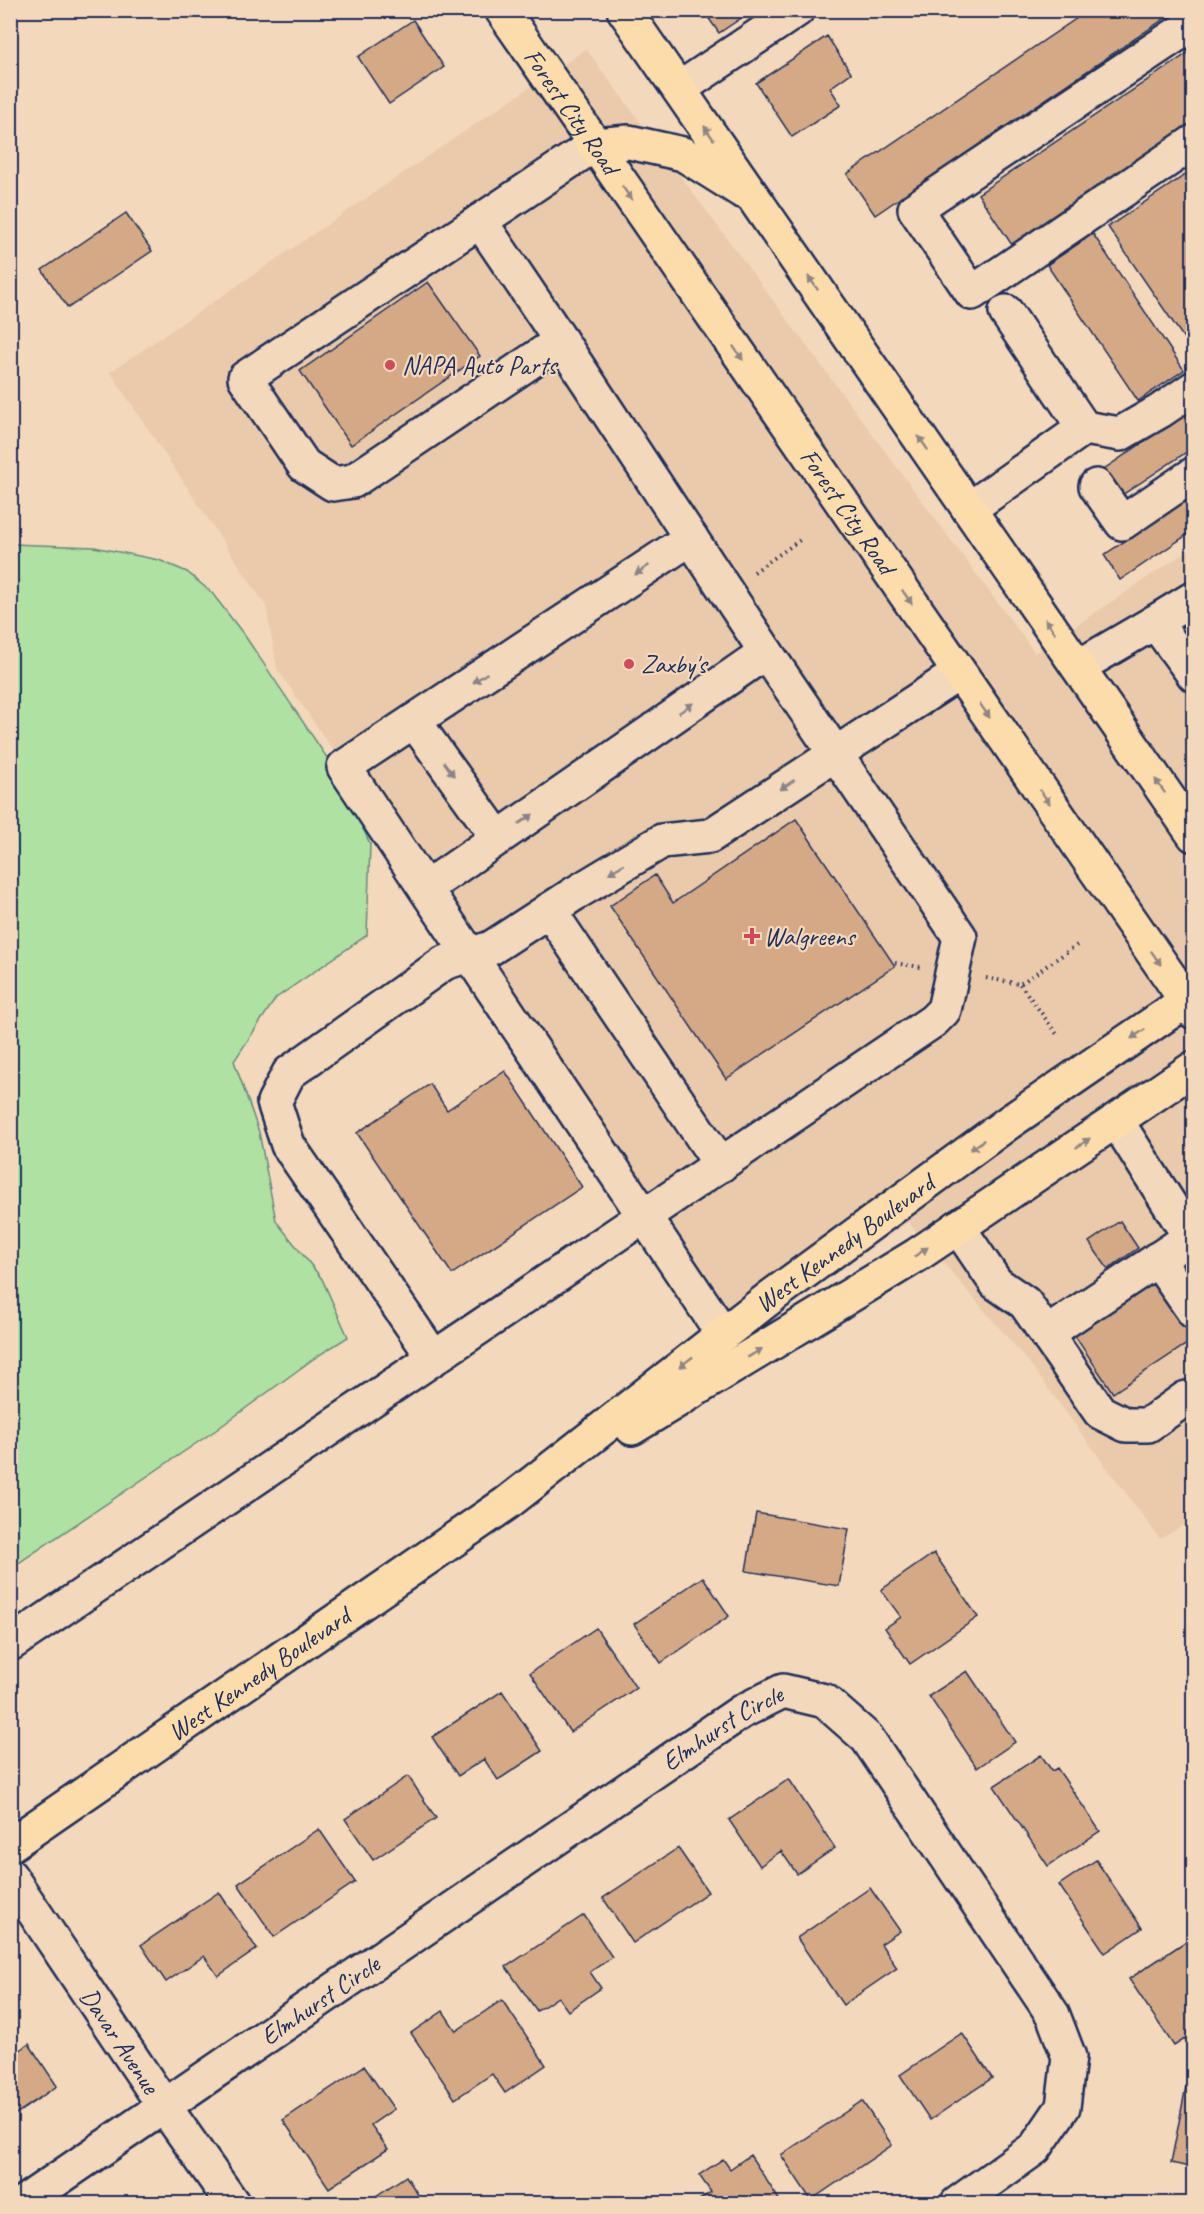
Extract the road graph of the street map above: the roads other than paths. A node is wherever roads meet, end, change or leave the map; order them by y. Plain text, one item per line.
1 (502, 10) edge
2 (624, 10) edge
3 (797, 10) edge
4 (1194, 23) edge
5 (679, 89) junction
6 (1194, 142) edge
7 (594, 145) junction
8 (754, 198) junction
9 (480, 221) junction
10 (1006, 312) dead end
11 (561, 341) junction
12 (1194, 388) edge
13 (1084, 428) junction
14 (1194, 474) edge
15 (1096, 486) dead end
16 (969, 509) junction
17 (691, 538) junction
18 (1194, 598) edge
19 (1155, 622) junction
20 (766, 652) junction
21 (1078, 667) junction
22 (958, 673) junction
23 (1194, 675) edge
24 (414, 721) junction
25 (836, 752) junction
26 (1194, 834) edge
27 (498, 838) junction
28 (426, 888) junction
29 (549, 910) junction
30 (468, 956) junction
31 (1191, 1004) edge
32 (1194, 1068) edge
33 (1116, 1120) junction
34 (721, 1165) junction
35 (644, 1216) junction
36 (958, 1227) junction
37 (1192, 1236) edge
38 (1157, 1259) junction
39 (1194, 1312) edge
40 (723, 1334) junction
41 (1046, 1334) junction
42 (434, 1358) junction
43 (1194, 1397) edge
44 (507, 1503) junction
45 (10, 1644) edge
46 (10, 1845) edge
47 (10, 1876) edge
48 (164, 2106) junction
49 (21, 2204) edge
50 (233, 2204) edge
51 (957, 2204) edge

1 - 7 main road, Forest City Road
2 - 5 main road
3 - 5 street
4 - 6 street
8 -> 5 main road
7 - 8 main road
7 - 9 street
7 -> 22 main road, Forest City Road
16 -> 8 main road
9 - 11 street
9 - 11 street
10 - 13 street
11 - 17 street
12 - 13 street
13 - 16 street
14 - 15 street
21 -> 16 main road
17 - 20 street
17 -> 24 street
18 - 19 street
19 - 21 street
19 - 23 street
20 - 25 street
27 -> 20 street
26 -> 21 main road
22 - 25 street
22 -> 31 main road, Forest City Road
24 -> 27 street
24 - 28 street
25 -> 29 street
25 - 34 street
27 - 28 street
28 - 30 street
29 - 30 street
29 - 34 street
30 - 35 street
30 - 42 street
31 -> 40 main road, West Kennedy Boulevard
32 - 33 main road, West Kennedy Boulevard
36 -> 33 main road, West Kennedy Boulevard
33 - 37 street
34 - 35 street
35 - 40 street
35 - 42 street
36 - 41 street
44 -> 36 main road, West Kennedy Boulevard
37 - 38 street
38 - 39 street
38 - 41 street
40 -> 44 main road, West Kennedy Boulevard
41 - 43 street
42 - 45 street
44 - 46 main road, West Kennedy Boulevard
47 - 48 street, Davar Avenue
48 - 49 street, Elmhurst Circle
48 - 50 street, Davar Avenue
48 - 51 street, Elmhurst Circle

